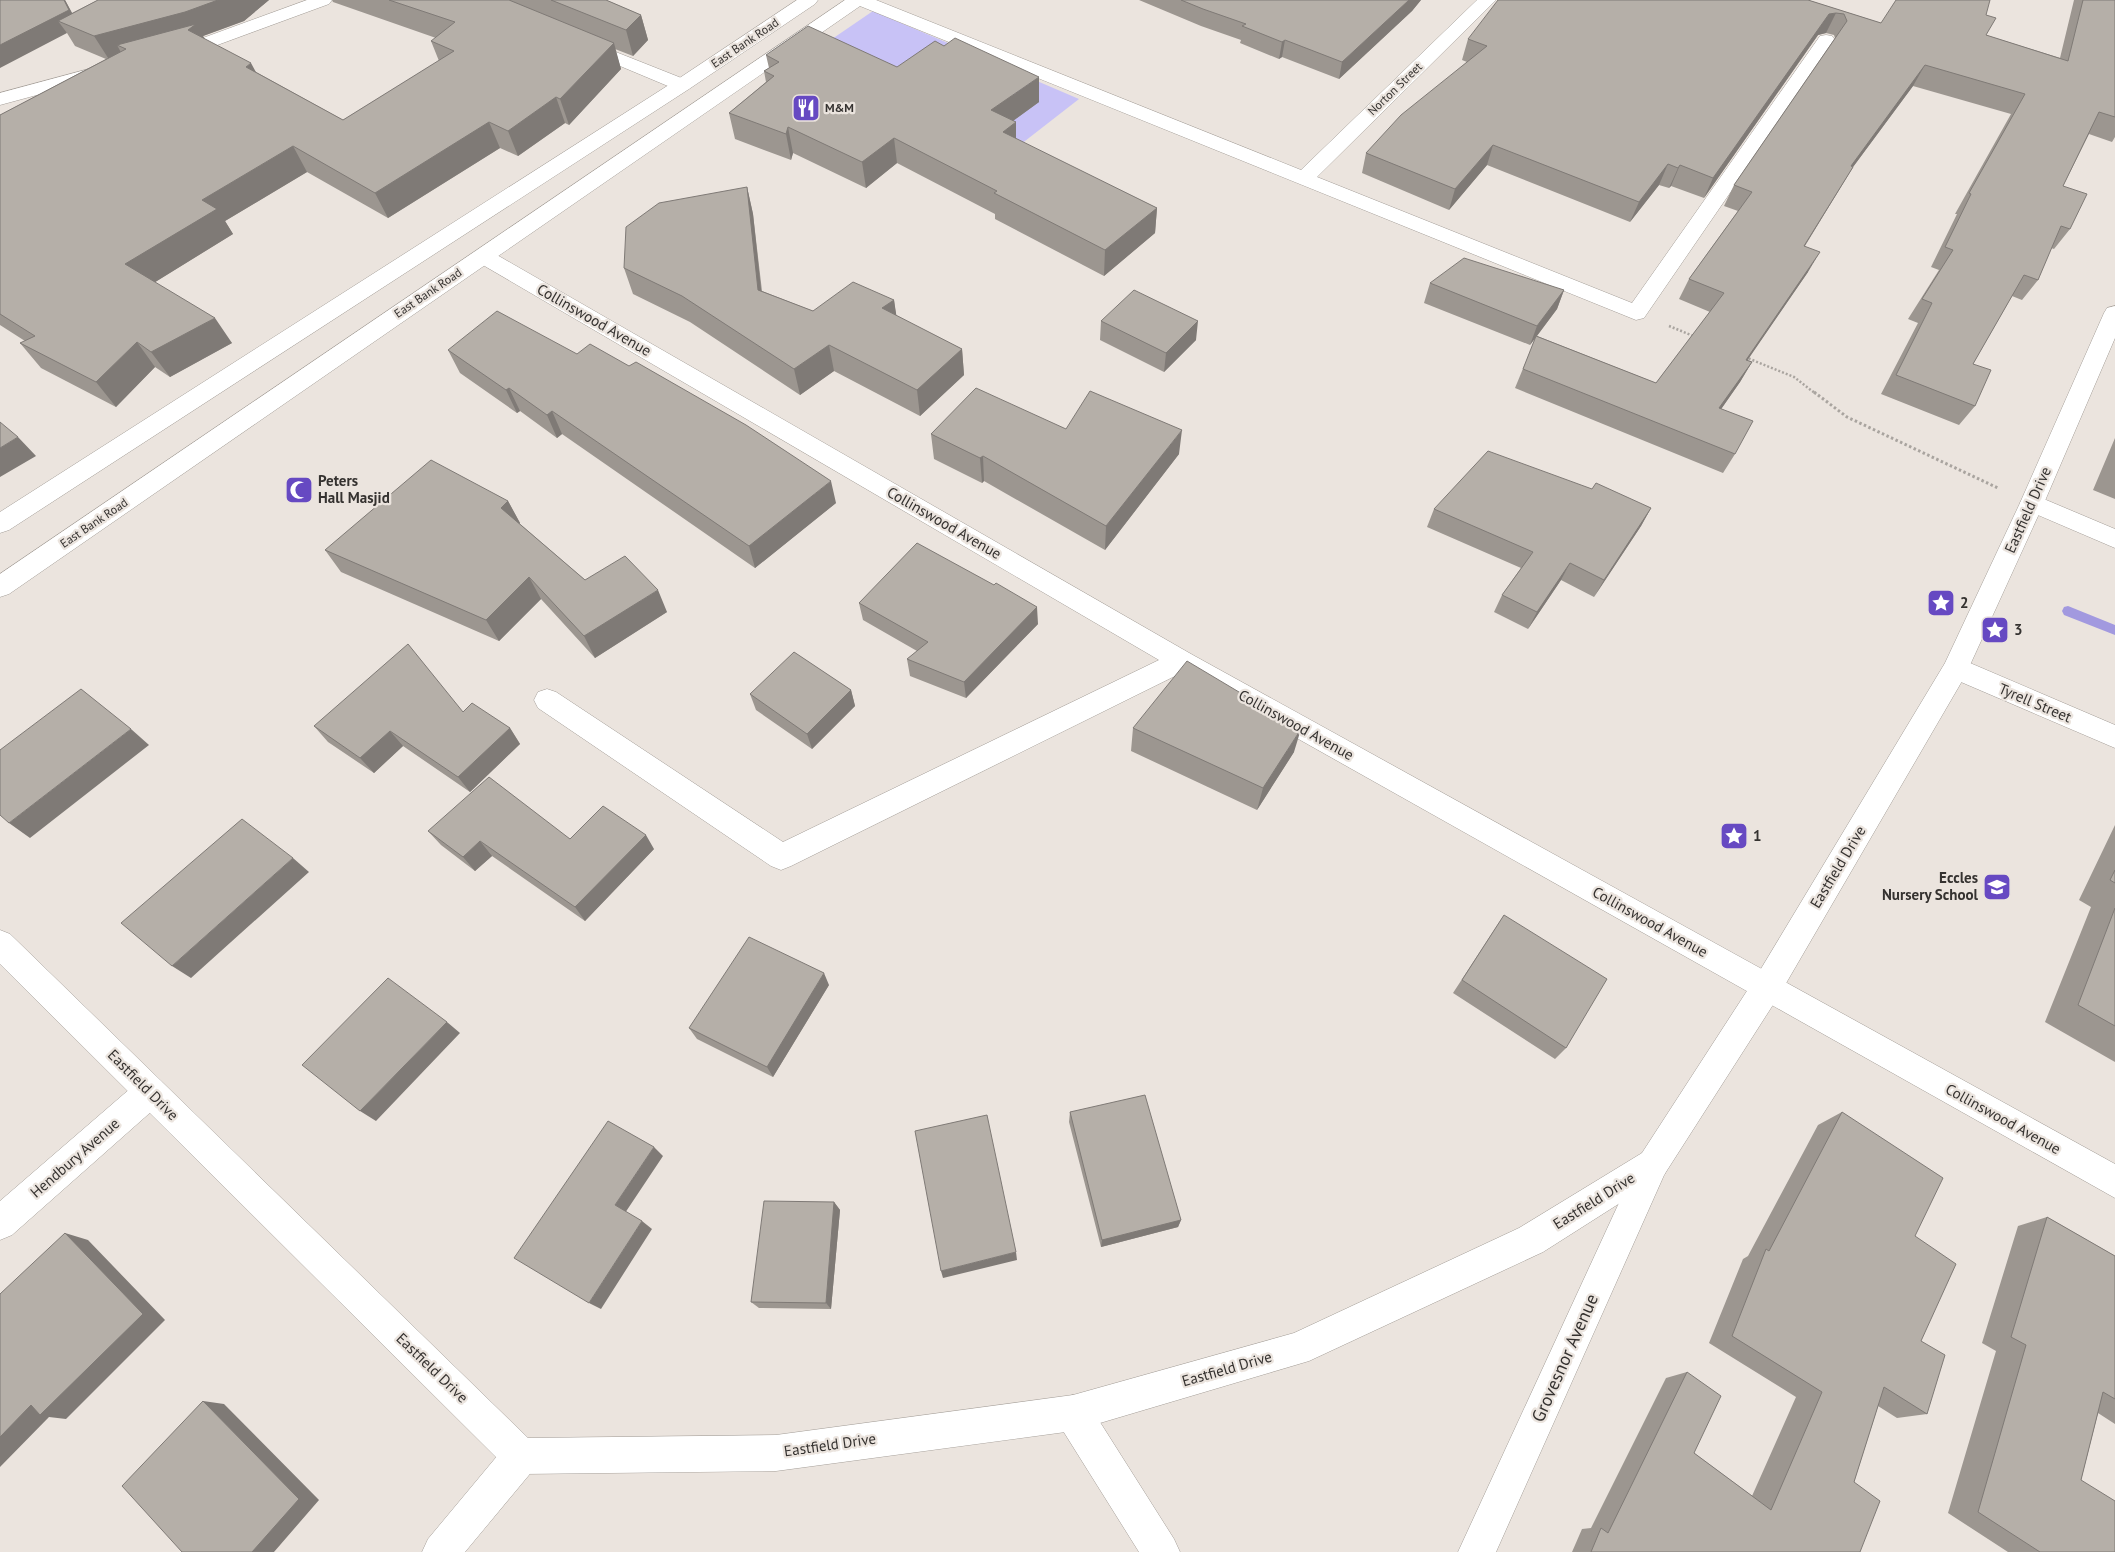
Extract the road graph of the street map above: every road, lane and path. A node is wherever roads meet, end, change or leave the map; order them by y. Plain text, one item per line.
1 (323, 0) edge
2 (857, 0) edge
3 (861, 0) edge
4 (1486, 0) edge
5 (806, 1) edge
6 (836, 14) junction
7 (566, 37) edge
8 (1826, 40) edge
9 (159, 55) edge
10 (112, 68) edge
11 (682, 85) junction
12 (0, 99) edge
13 (1304, 179) junction
14 (483, 256) junction
15 (1636, 312) junction
16 (2115, 313) edge
17 (1698, 338) edge
18 (1742, 355) edge
19 (2032, 503) junction
20 (0, 524) edge
21 (2115, 538) edge
22 (0, 587) edge
23 (1182, 661) junction
24 (1956, 668) junction
25 (547, 700) dead end
26 (2115, 737) edge
27 (0, 944) edge
28 (1767, 987) junction
29 (150, 1092) junction
30 (1653, 1164) junction
31 (2115, 1182) edge
32 (0, 1223) edge
33 (1073, 1413) junction
34 (521, 1456) junction
35 (441, 1552) edge
36 (1161, 1552) edge
37 (1477, 1552) edge

1 - 9 street
2 - 6 street, East Bank Road
3 - 13 street
4 - 13 street, Norton Street
5 - 6 street
5 - 11 street, East Bank Road
6 - 14 street, East Bank Road
7 - 11 street
8 - 15 street
10 - 12 street
11 - 20 street, East Bank Road
13 - 15 street
14 - 22 street, East Bank Road
14 - 23 street, Collinswood Avenue
15 - 17 path
16 - 19 street, Eastfield Drive
18 - 19 path
19 - 21 street
19 - 24 street, Eastfield Drive
23 - 25 street
23 - 28 street, Collinswood Avenue
24 - 26 street, Tyrell Street
24 - 28 street, Eastfield Drive
27 - 29 street, Eastfield Drive
28 - 30 street, Eastfield Drive
28 - 31 street, Collinswood Avenue
29 - 32 street, Hendbury Avenue
29 - 34 street, Eastfield Drive
30 - 33 street, Eastfield Drive
30 - 37 street, Grovesnor Avenue
33 - 34 street, Eastfield Drive
33 - 36 street
34 - 35 street

